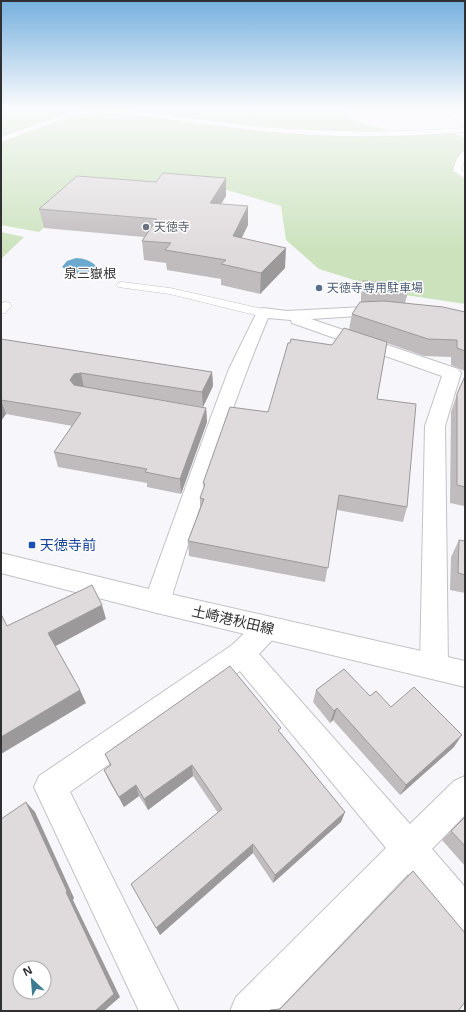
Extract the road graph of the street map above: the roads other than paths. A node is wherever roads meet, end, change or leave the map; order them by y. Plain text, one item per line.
1 (463, 156) edge
2 (465, 176) edge
3 (122, 285) dead end
4 (263, 312) junction
5 (395, 312) edge
6 (287, 316) junction
7 (1, 563) edge
8 (157, 602) junction
9 (266, 628) junction
10 (242, 654) junction
11 (434, 666) junction
12 (465, 674) edge
13 (465, 792) edge
14 (410, 849) junction
15 (465, 914) edge
16 (159, 1011) edge
17 (250, 1011) edge

1 - 2 lane
3 - 4 lane
4 - 6 street
4 - 8 street
5 - 6 street
6 - 11 street
7 - 8 street, 土崎港秋田線
8 - 9 street, 土崎港秋田線
9 - 10 street
9 - 11 street, 土崎港秋田線
10 - 14 street
10 - 16 street
11 - 12 street, 土崎港秋田線
13 - 14 street
14 - 15 street
14 - 17 street

